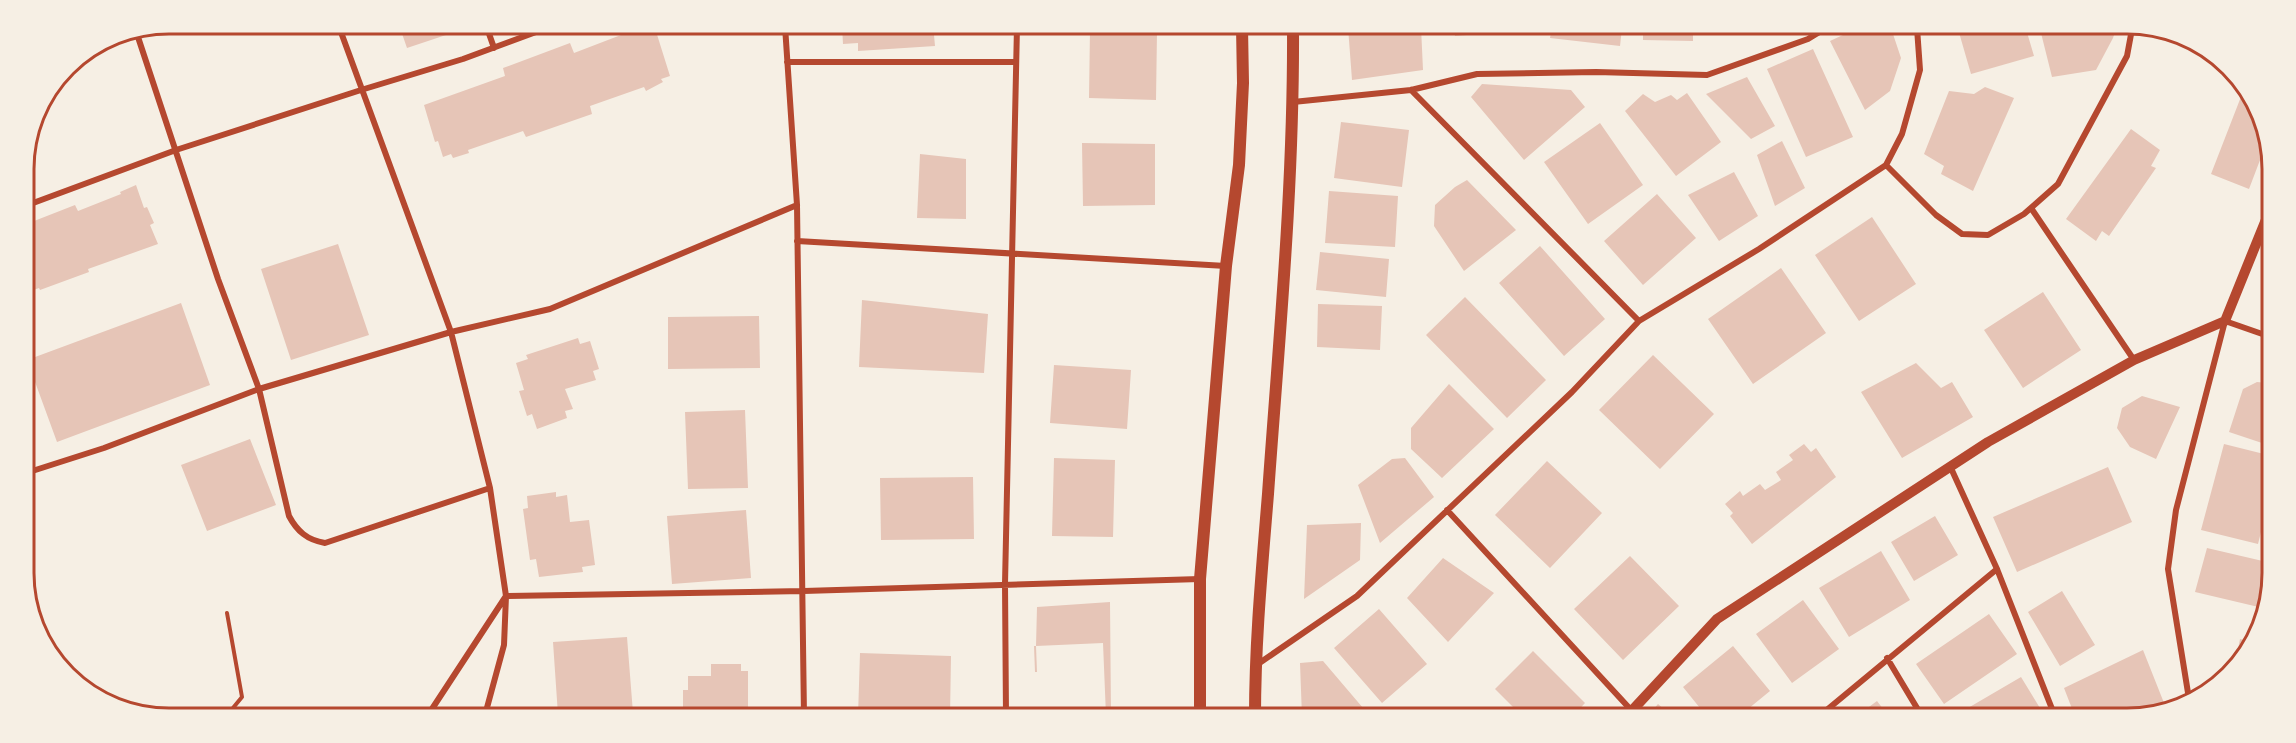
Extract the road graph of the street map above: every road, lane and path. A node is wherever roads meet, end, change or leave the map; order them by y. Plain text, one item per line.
1 (341, 34) edge
2 (489, 34) edge
3 (531, 34) edge
4 (785, 34) edge
5 (1017, 34) edge
6 (1242, 34) edge
7 (1293, 34) edge
8 (1816, 34) edge
9 (1917, 34) edge
10 (2131, 34) edge
11 (138, 38) edge
12 (494, 48) junction
13 (787, 62) junction
14 (1016, 62) junction
15 (361, 90) junction
16 (1411, 90) junction
17 (1293, 102) junction
18 (176, 150) junction
19 (1886, 165) junction
20 (35, 202) edge
21 (796, 206) junction
22 (2031, 208) junction
23 (2262, 229) edge
24 (797, 241) junction
25 (1013, 254) junction
26 (1226, 266) junction
27 (1639, 321) junction
28 (2224, 321) junction
29 (451, 332) junction
30 (2262, 334) edge
31 (2134, 360) junction
32 (259, 389) junction
33 (1950, 466) junction
34 (34, 470) edge
35 (490, 488) junction
36 (1448, 510) junction
37 (1996, 569) junction
38 (1200, 579) junction
39 (1005, 584) junction
40 (804, 591) junction
41 (506, 596) junction
42 (227, 613) dead end
43 (1887, 658) junction
44 (1255, 666) junction
45 (2187, 693) edge
46 (233, 708) edge
47 (433, 708) edge
48 (487, 708) edge
49 (804, 708) edge
50 (1006, 708) edge
51 (1200, 708) edge
52 (1255, 708) edge
53 (1624, 708) edge
54 (1635, 708) edge
55 (1829, 708) edge
56 (1917, 708) edge
57 (2052, 708) edge

1 - 15 street
2 - 12 street
3 - 12 street
4 - 13 street
5 - 14 street
6 - 26 main road
7 - 17 main road
8 - 16 street
9 - 19 street
10 - 22 street
11 - 18 street
12 - 15 street
13 - 14 street
13 - 21 street
14 - 25 street
15 - 18 street
15 - 29 street
16 - 17 street
16 - 27 street
17 - 44 main road
18 - 20 street
18 - 32 street
19 - 22 street
19 - 27 street
21 - 24 street
21 - 29 street
22 - 31 street
23 - 28 street
24 - 25 street
24 - 40 street
25 - 26 street
25 - 39 street
26 - 38 main road
27 - 36 street
28 - 30 street
28 - 31 street
28 - 45 street
29 - 32 street
29 - 35 street
31 - 33 street
32 - 34 street
32 - 35 street
33 - 37 street
33 - 54 street
35 - 41 street
36 - 44 street
36 - 53 street
37 - 43 street
37 - 57 street
38 - 39 street
38 - 51 main road
39 - 40 street
39 - 50 street
40 - 41 street
40 - 49 street
41 - 47 street
41 - 48 street
42 - 46 path
43 - 55 street
43 - 56 street
44 - 52 main road

